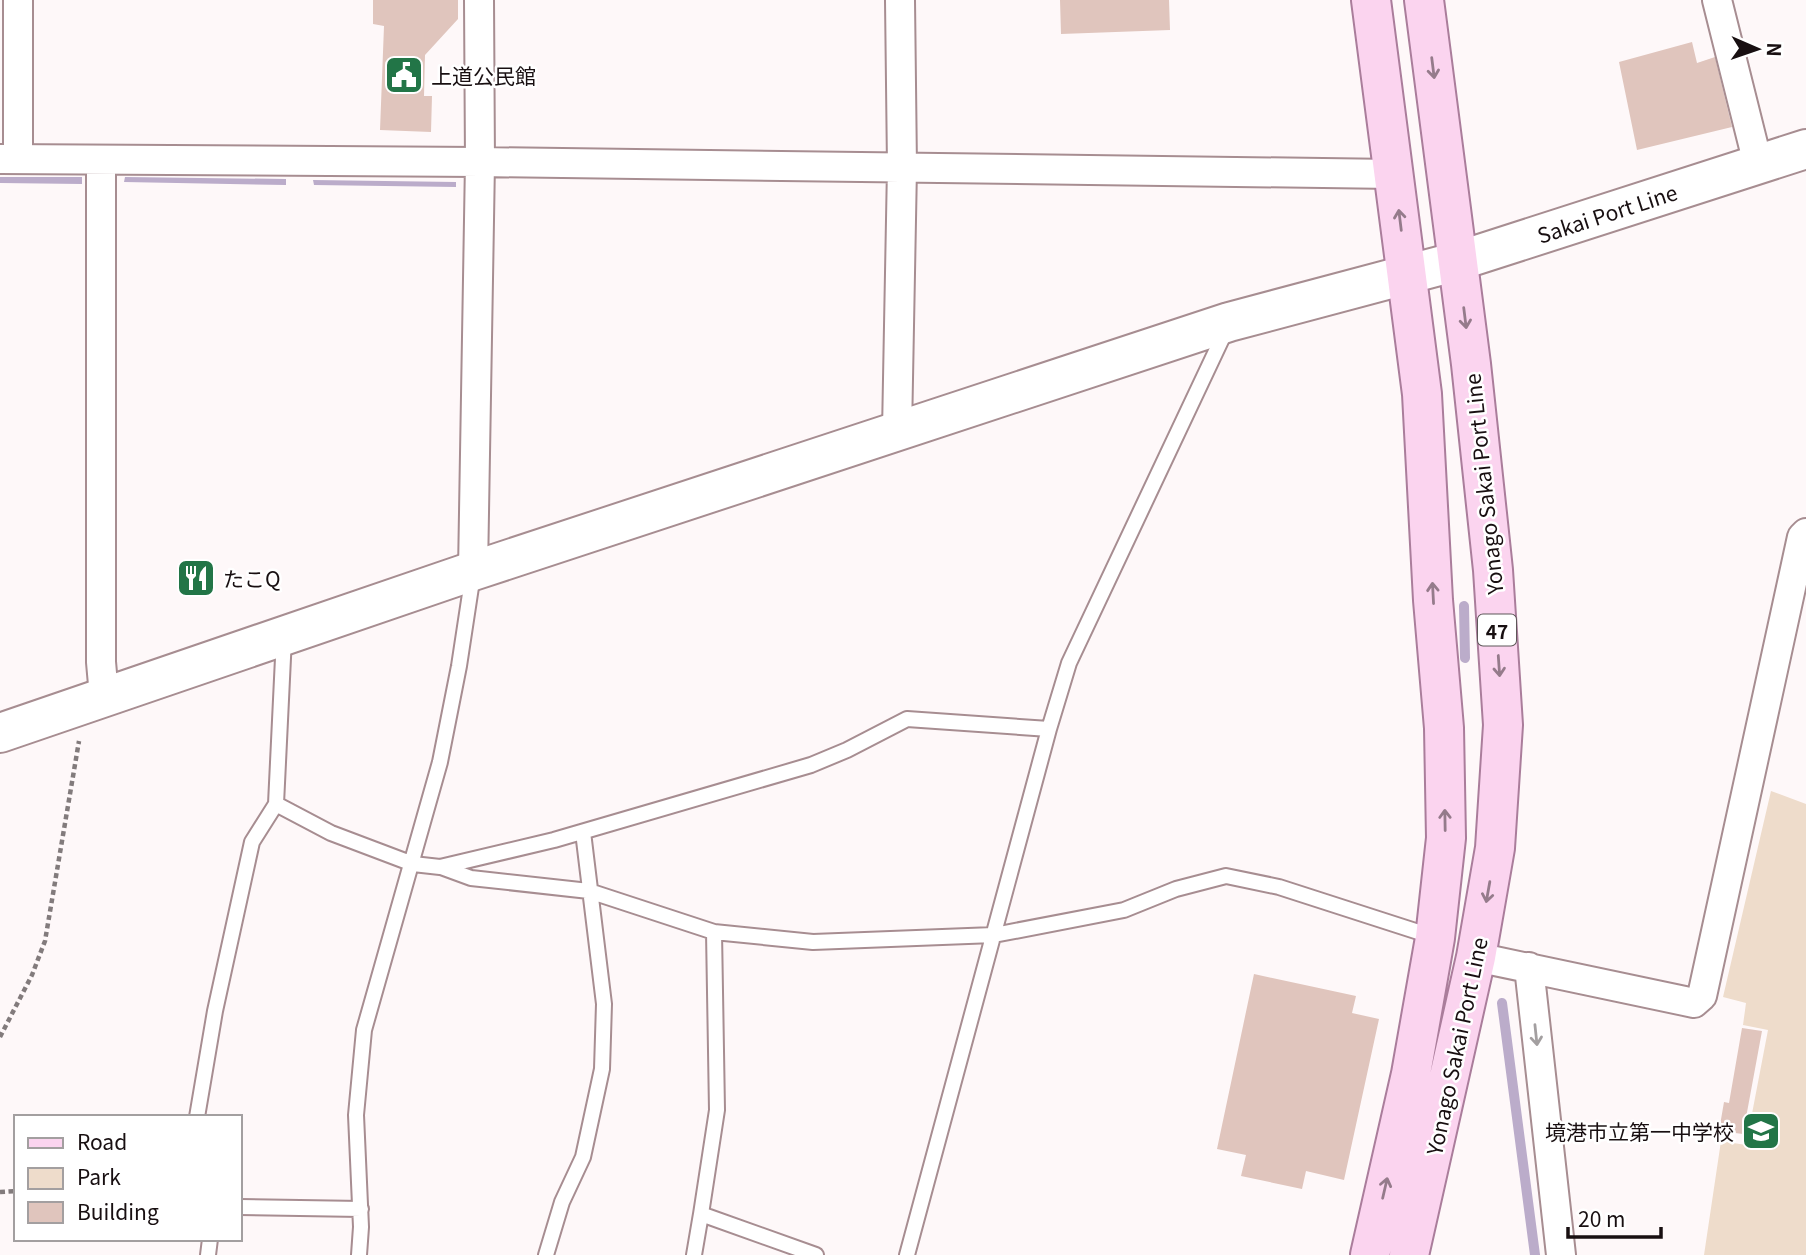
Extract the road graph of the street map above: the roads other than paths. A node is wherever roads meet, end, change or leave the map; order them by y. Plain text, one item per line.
1 (18, 0) edge
2 (479, 0) edge
3 (900, 0) edge
4 (1371, 0) edge
5 (1424, 0) edge
6 (1717, 0) edge
7 (1806, 149) edge
8 (9, 159) edge
9 (101, 160) junction
10 (480, 162) junction
11 (1758, 163) junction
12 (902, 167) junction
13 (1394, 174) junction
14 (1458, 261) junction
15 (1407, 276) junction
16 (1229, 323) junction
17 (897, 432) junction
18 (1806, 533) edge
19 (473, 571) junction
20 (284, 635) junction
21 (92, 700) junction
22 (1049, 729) junction
23 (0, 733) edge
24 (276, 804) junction
25 (583, 832) junction
26 (413, 864) junction
27 (440, 867) junction
28 (589, 891) junction
29 (714, 932) junction
30 (994, 935) junction
31 (1436, 938) junction
32 (1476, 957) junction
33 (1529, 967) junction
34 (197, 1115) edge
35 (242, 1206) edge
36 (360, 1209) junction
37 (701, 1214) junction
38 (359, 1255) edge
39 (546, 1255) edge
40 (694, 1255) edge
41 (816, 1255) edge
42 (906, 1255) edge
43 (1370, 1255) edge
44 (1409, 1255) edge
45 (1560, 1255) edge

1 - 8 street
2 - 10 street
3 - 12 street
4 - 13 main road, Yonago Sakai Port Line
5 -> 14 main road, Yonago Sakai Port Line / 47
6 - 11 street
7 - 11 street, Sakai Port Line
8 - 9 street
9 - 10 street
9 - 21 street
10 - 12 street
10 - 19 street
11 - 14 street, Sakai Port Line
12 - 13 street
12 - 17 street
15 -> 13 main road, Yonago Sakai Port Line
14 - 15 street, Sakai Port Line
14 -> 32 main road, Yonago Sakai Port Line / 47
15 - 16 street, Sakai Port Line
31 -> 15 main road, Yonago Sakai Port Line
16 - 17 street, Sakai Port Line
16 - 22 lane
17 - 19 street, Sakai Port Line
18 - 33 street
19 - 20 street, Sakai Port Line
19 - 26 lane
20 - 21 street, Sakai Port Line
20 - 24 lane
21 - 23 street, Sakai Port Line
22 - 25 lane
22 - 30 lane
24 - 26 lane
24 - 34 lane
25 - 27 lane
25 - 28 lane
26 - 27 lane
26 - 36 lane
27 - 28 lane
28 - 29 lane
28 - 39 lane
29 - 30 lane
29 - 37 lane
30 - 31 lane
30 - 42 lane
43 -> 31 main road, Yonago Sakai Port Line
32 - 33 street
32 - 44 main road, Yonago Sakai Port Line / 47
33 -> 45 street
35 - 36 lane
36 - 38 lane
37 - 40 lane
37 - 41 lane

